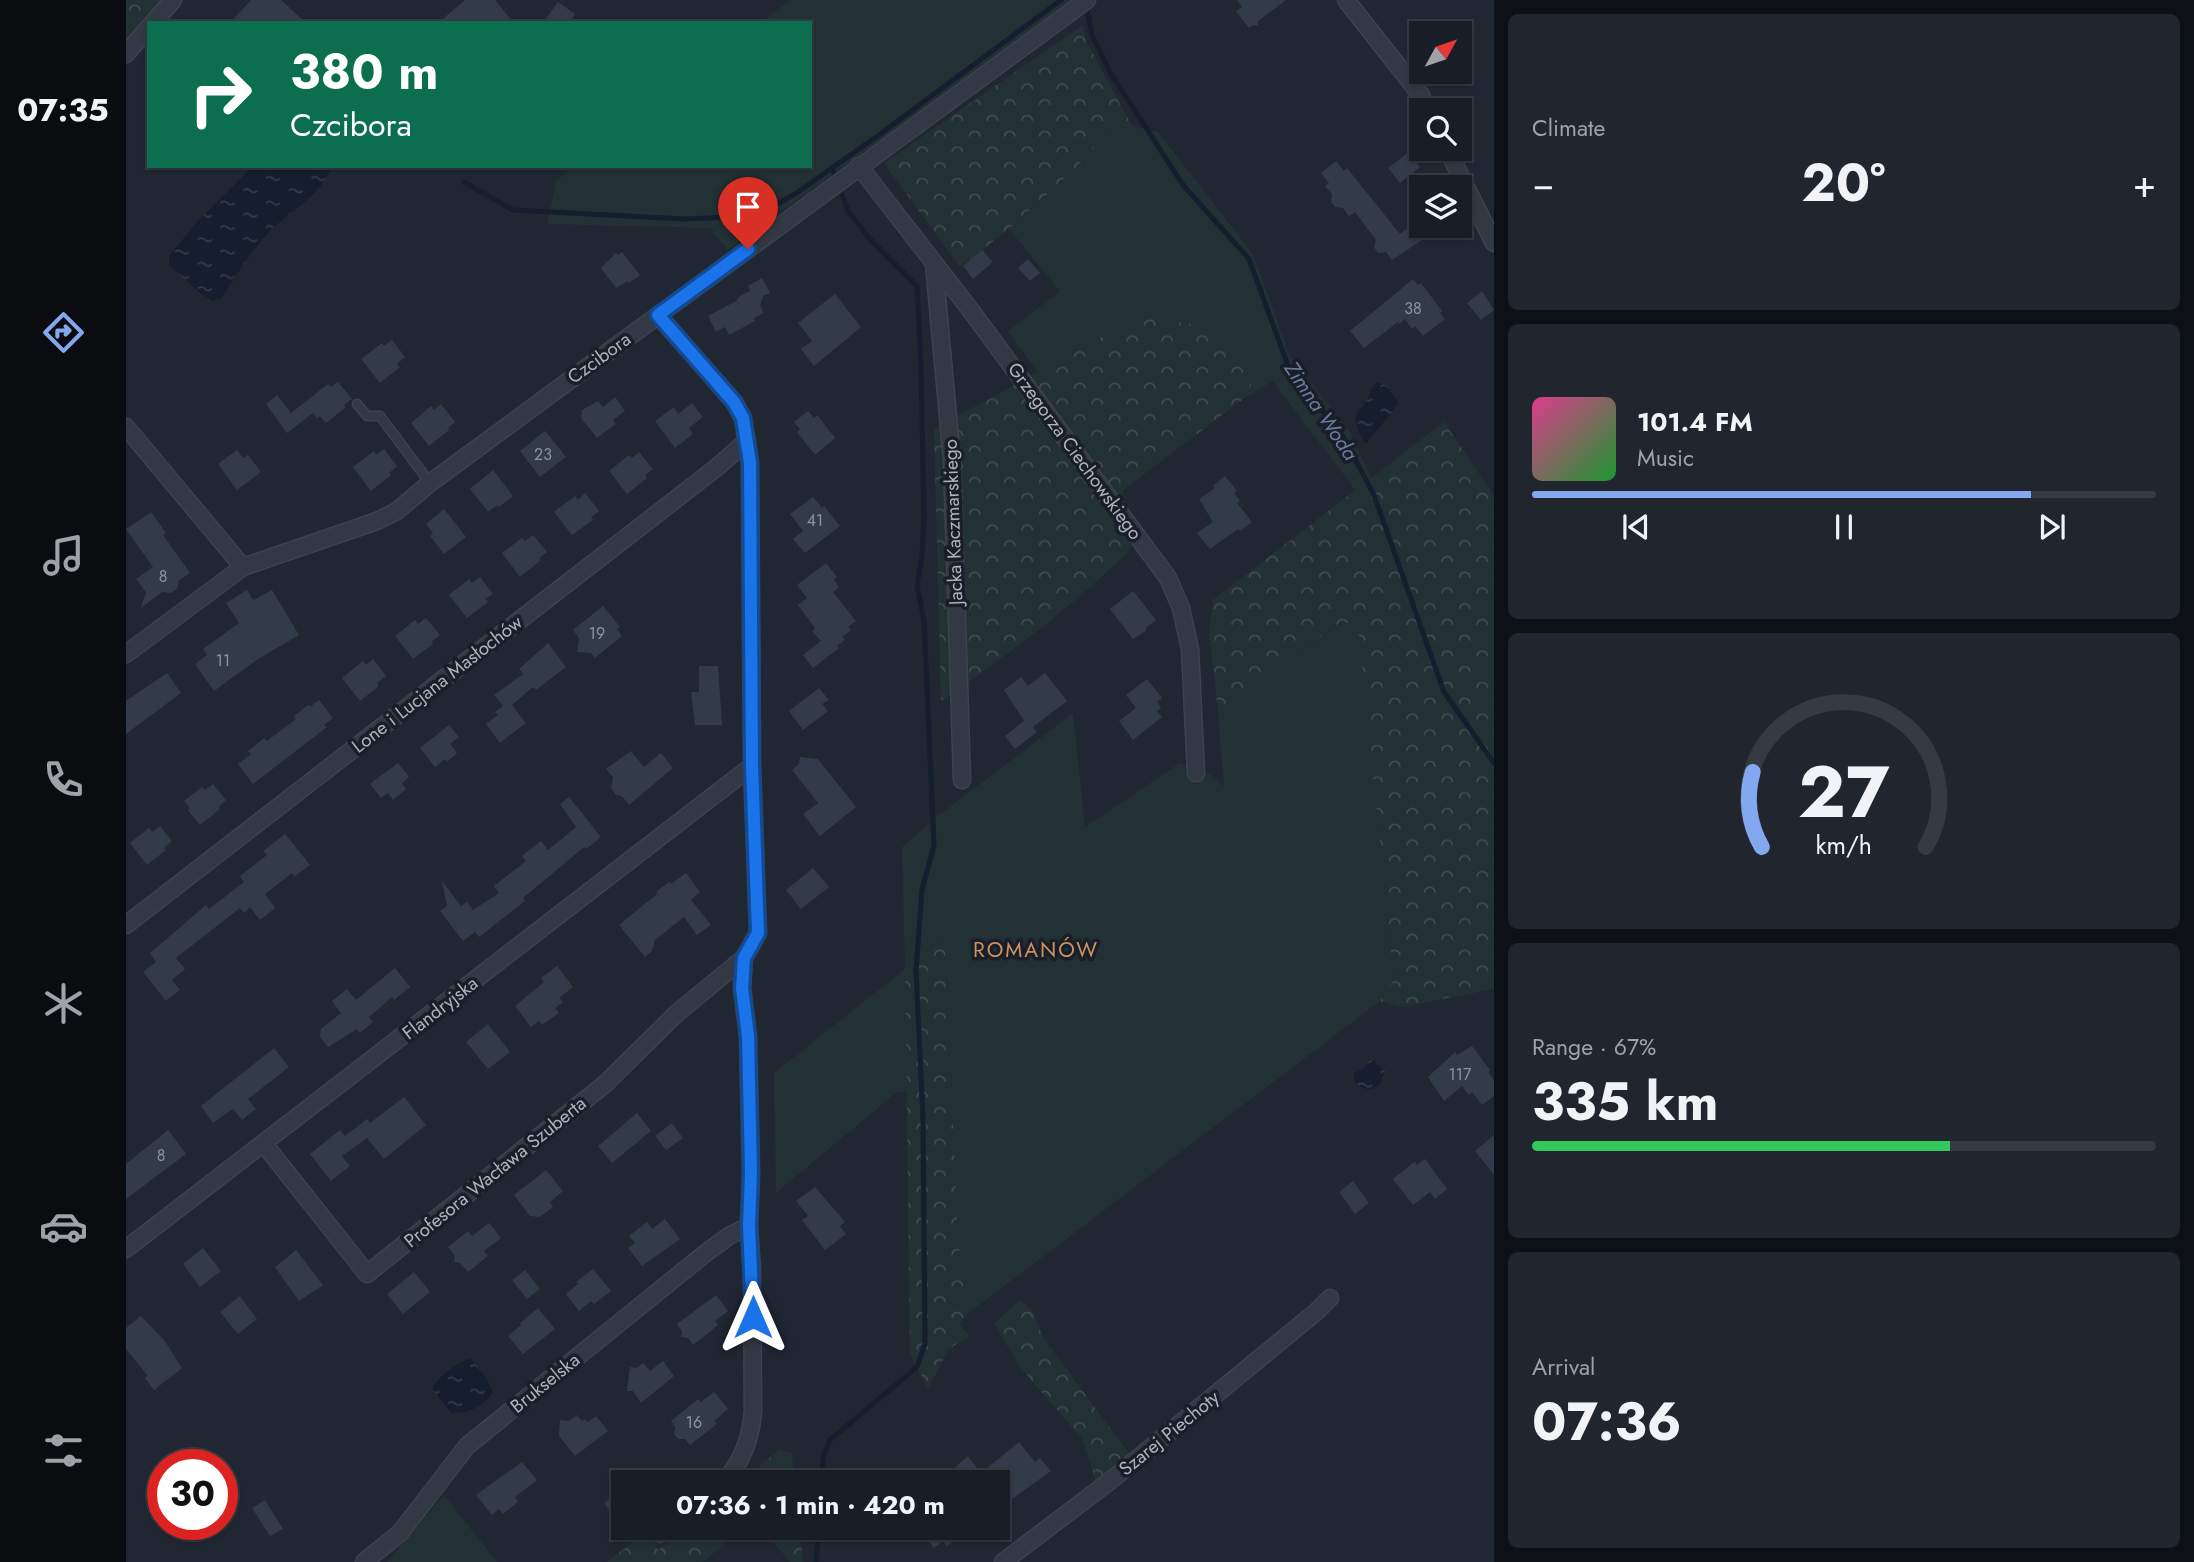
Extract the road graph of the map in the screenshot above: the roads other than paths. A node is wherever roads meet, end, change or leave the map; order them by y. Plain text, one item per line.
1 (173, 0) edge
2 (1087, 0) edge
3 (1346, 0) edge
4 (155, 21) edge
5 (147, 29) edge
6 (126, 54) edge
7 (1422, 98) edge
8 (1453, 161) edge
9 (859, 166) junction
10 (1494, 243) edge
11 (934, 264) junction
12 (658, 315) junction
13 (357, 404) dead end
14 (126, 427) edge
15 (747, 441) junction
16 (430, 483) junction
17 (243, 567) junction
18 (126, 654) edge
19 (752, 766) junction
20 (1196, 773) dead end
21 (962, 780) dead end
22 (126, 925) edge
23 (744, 958) junction
24 (264, 1144) junction
25 (749, 1226) junction
26 (126, 1249) edge
27 (1330, 1298) dead end
28 (733, 1470) edge
29 (364, 1562) edge
30 (1003, 1562) edge

1 - 4 street
2 - 9 street, Czcibora
3 - 7 street
5 - 6 street
8 - 10 street
9 - 11 street, Grzegorza Ciechowskiego
9 - 12 street, Czcibora
11 - 20 street, Grzegorza Ciechowskiego
11 - 21 street, Jacka Kaczmarskiego
12 - 15 street
12 - 16 street, Czcibora
13 - 16 lane
14 - 17 street
15 - 19 street
15 - 22 street, Lone i Lucjana Masłochów
16 - 17 street, Czcibora
17 - 18 street, Czcibora
19 - 23 street
19 - 24 street, Flandryjska
23 - 24 street, Profesora Wacława Szuberta
23 - 25 street
24 - 26 street, Flandryjska
25 - 28 street
25 - 29 street, Brukselska
27 - 30 street, Szarej Piechoty

